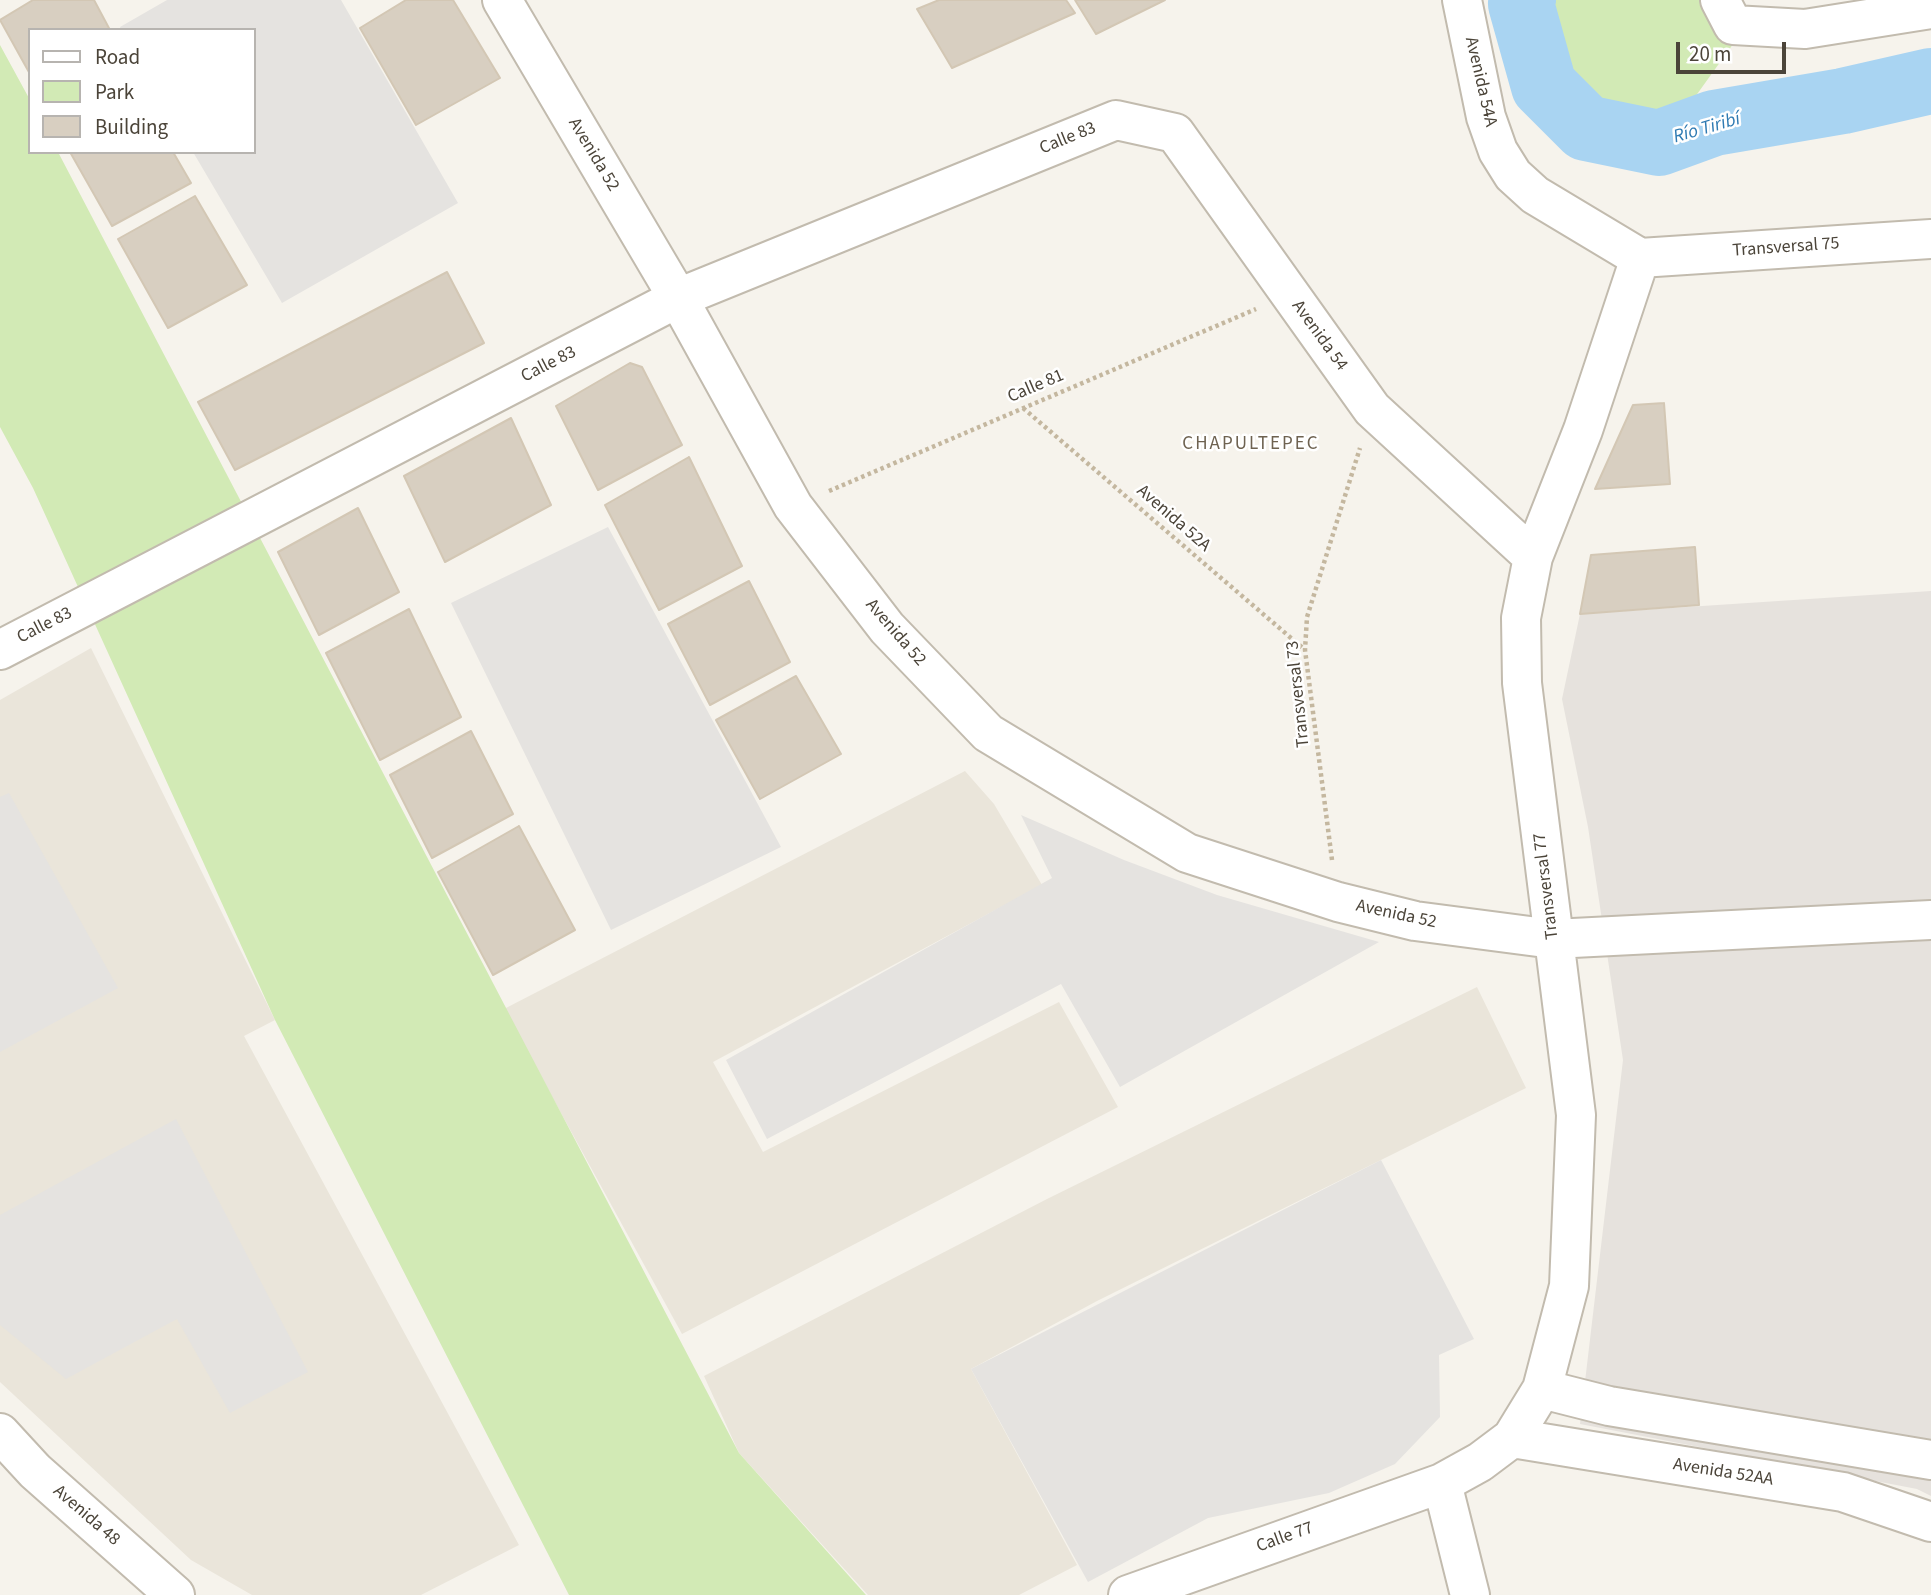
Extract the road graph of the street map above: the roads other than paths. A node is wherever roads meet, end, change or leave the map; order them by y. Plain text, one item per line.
1 (502, 0) edge
2 (1462, 0) edge
3 (1720, 0) edge
4 (1931, 9) edge
5 (1116, 120) joint
6 (1931, 239) edge
7 (1640, 258) junction
8 (678, 299) junction
9 (1533, 557) junction
10 (0, 650) edge
11 (1931, 920) edge
12 (1553, 939) junction
13 (1542, 1389) junction
14 (0, 1433) edge
15 (1512, 1438) junction
16 (1931, 1460) edge
17 (1442, 1483) junction
18 (1931, 1522) edge
19 (175, 1595) edge
20 (1128, 1595) edge
21 (1470, 1595) edge

1 - 8 street, Avenida 52
2 - 7 street, Avenida 54A
3 - 4 street
5 - 8 street, Calle 83
5 - 9 street, Avenida 54
6 - 7 street, Transversal 75
7 - 9 street, Transversal 77
8 - 10 street, Calle 83
8 - 12 street, Avenida 52
9 - 12 street, Transversal 77
11 - 12 street, Avenida 52
12 - 13 street, Transversal 77
13 - 15 street, Transversal 77
13 - 16 street
14 - 19 street, Avenida 48
15 - 17 street, Transversal 77
15 - 18 street, Avenida 52AA
17 - 20 street, Calle 77
17 - 21 street

